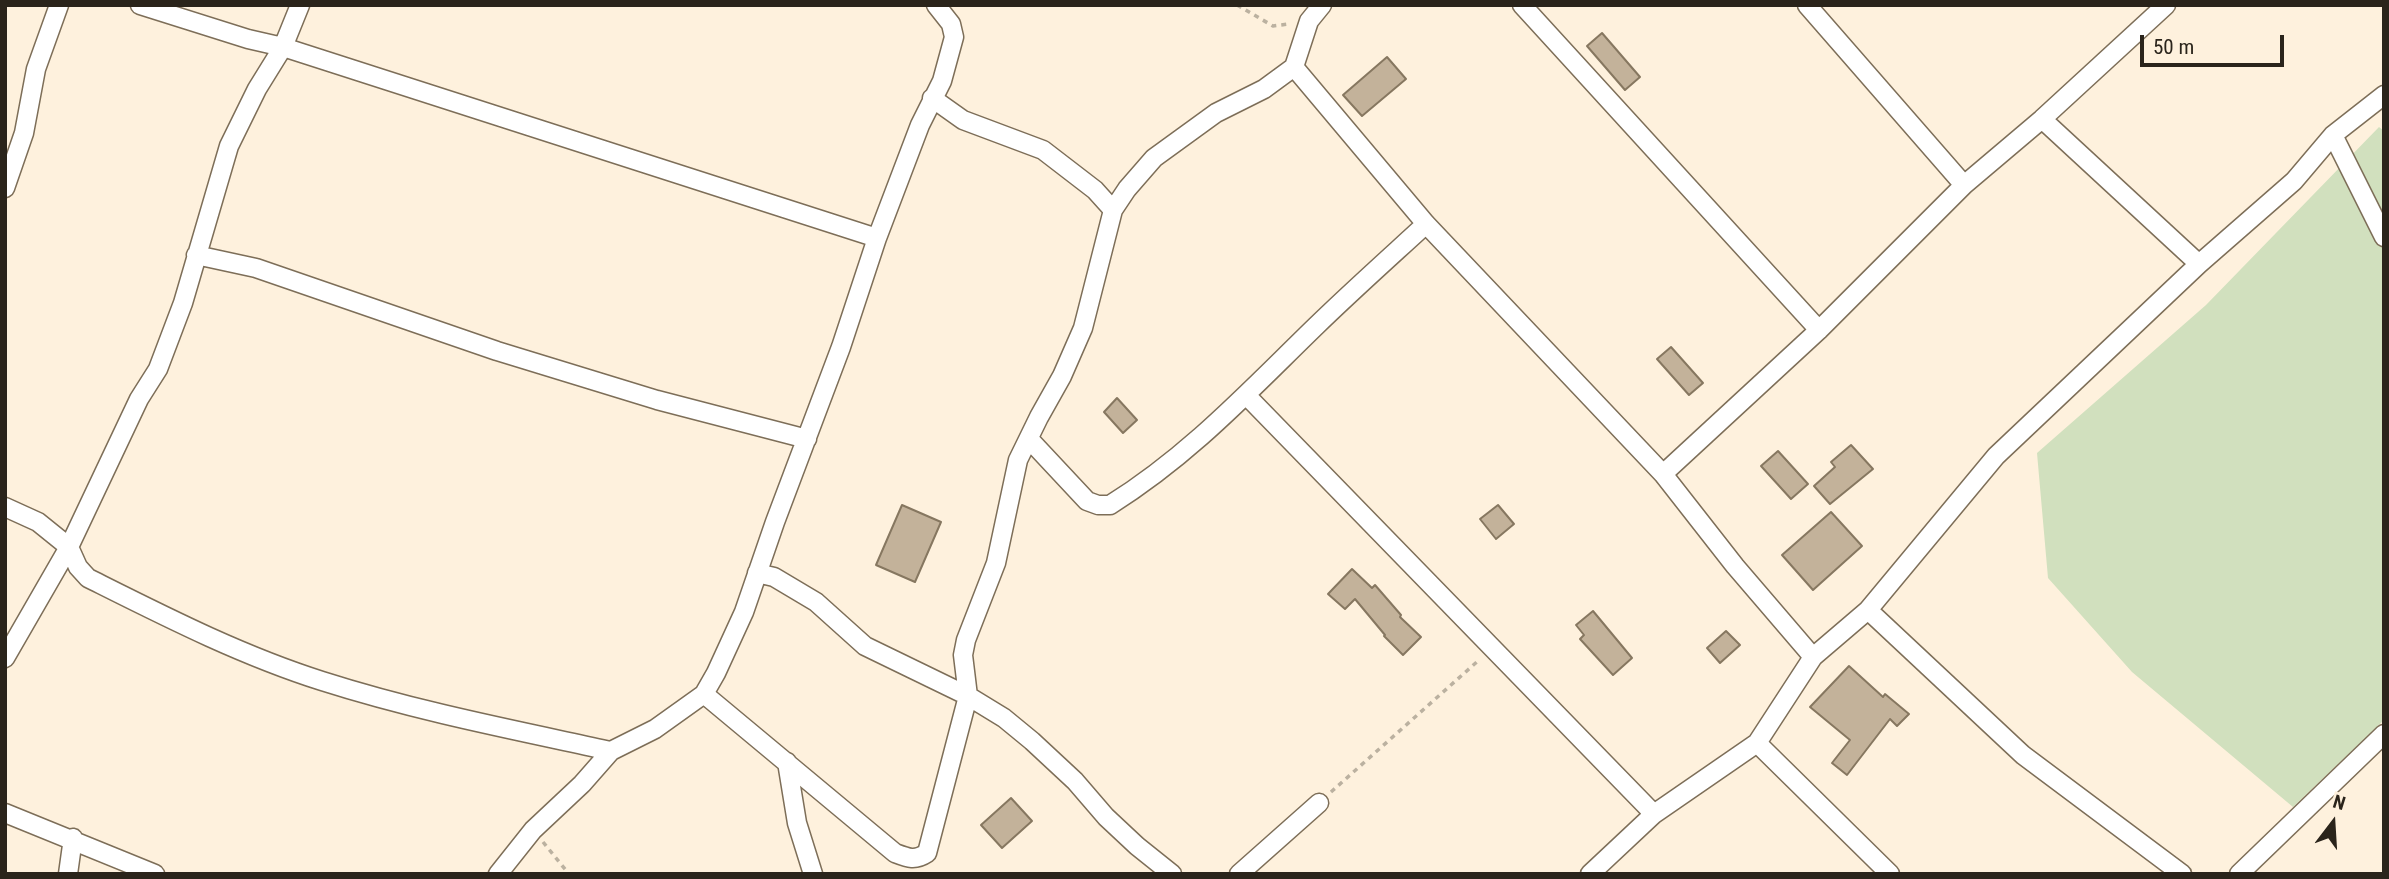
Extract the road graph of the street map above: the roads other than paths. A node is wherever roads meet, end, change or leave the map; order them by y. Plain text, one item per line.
1 (59, 5) edge
2 (140, 5) edge
3 (300, 5) edge
4 (936, 5) edge
5 (1322, 5) edge
6 (1522, 5) edge
7 (1807, 5) edge
8 (2156, 9) edge
9 (283, 47) junction
10 (1294, 67) junction
11 (2384, 95) edge
12 (932, 98) junction
13 (2042, 119) junction
14 (2333, 135) junction
15 (1964, 185) junction
16 (5, 188) edge
17 (1113, 210) junction
18 (1426, 224) junction
19 (2384, 237) edge
20 (877, 238) junction
21 (196, 255) junction
22 (2199, 264) junction
23 (1819, 330) junction
24 (1247, 396) junction
25 (807, 439) junction
26 (1029, 439) junction
27 (1663, 474) junction
28 (5, 507) edge
29 (69, 547) junction
30 (757, 573) junction
31 (1868, 610) junction
32 (1813, 657) junction
33 (5, 658) edge
34 (704, 694) junction
35 (968, 696) junction
36 (2384, 734) edge
37 (1756, 743) junction
38 (611, 751) junction
39 (786, 762) junction
40 (1319, 803) road end
41 (5, 813) edge
42 (1654, 814) junction
43 (73, 838) junction
44 (68, 874) edge
45 (155, 874) edge
46 (498, 874) edge
47 (813, 874) edge
48 (1171, 874) edge
49 (1238, 874) edge
50 (1590, 874) edge
51 (1889, 874) edge
52 (2182, 874) edge
53 (2239, 874) edge

1 - 16 street
2 - 9 street
3 - 9 street
4 - 12 street
5 - 10 street
6 - 23 street
7 - 15 street
8 - 13 street
9 - 20 street
9 - 21 street
10 - 17 street
10 - 18 street
11 - 14 street
12 - 17 street
12 - 20 street
13 - 15 street
13 - 22 street
14 - 19 street
14 - 22 street
15 - 23 street
17 - 26 street
18 - 24 street
18 - 27 street
20 - 25 street
21 - 25 street
21 - 29 street
22 - 31 street
23 - 27 street
24 - 26 street
24 - 42 street
25 - 30 street
26 - 35 street
27 - 32 street
28 - 29 street
29 - 33 street
29 - 38 street
30 - 34 street
30 - 35 street
31 - 32 street
31 - 52 street
32 - 37 street
34 - 38 street
34 - 39 street
35 - 39 street
35 - 48 street
36 - 53 street
37 - 42 street
37 - 51 street
38 - 46 street
39 - 47 street
40 - 49 street
41 - 43 street
42 - 50 street
43 - 44 street
43 - 45 street

